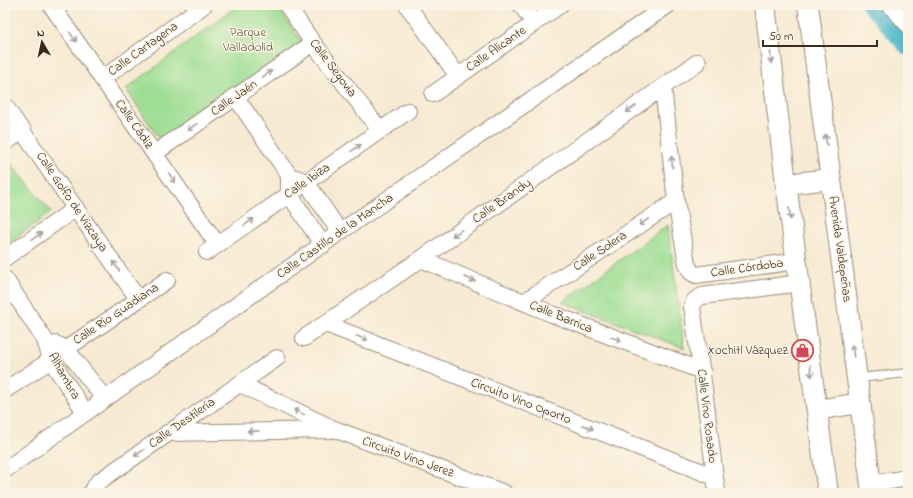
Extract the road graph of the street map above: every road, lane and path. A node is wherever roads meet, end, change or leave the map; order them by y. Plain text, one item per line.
1 (51, 5) edge
2 (204, 5) edge
3 (287, 5) edge
4 (407, 5) edge
5 (521, 5) edge
6 (560, 5) edge
7 (668, 5) edge
8 (765, 5) edge
9 (808, 5) edge
10 (890, 5) edge
11 (534, 24) junction
12 (908, 25) edge
13 (313, 43) junction
14 (698, 62) dead end
15 (458, 76) junction
16 (102, 79) junction
17 (663, 87) junction
18 (433, 94) dead end
19 (235, 96) junction
20 (5, 106) edge
21 (408, 111) dead end
22 (23, 130) junction
23 (380, 130) junction
24 (5, 143) edge
25 (155, 153) junction
26 (289, 176) junction
27 (831, 179) junction
28 (306, 182) junction
29 (786, 184) junction
30 (289, 194) junction
31 (676, 200) junction
32 (76, 208) junction
33 (340, 232) junction
34 (323, 245) junction
35 (212, 248) joint
36 (5, 258) edge
37 (421, 259) junction
38 (797, 261) junction
39 (759, 266) junction
40 (5, 280) edge
41 (167, 280) dead end
42 (800, 283) junction
43 (762, 289) junction
44 (702, 296) joint
45 (138, 299) junction
46 (524, 302) junction
47 (326, 324) junction
48 (304, 338) dead end
49 (45, 340) junction
50 (66, 349) junction
51 (277, 358) dead end
52 (51, 360) junction
53 (702, 371) junction
54 (908, 373) edge
55 (857, 378) junction
56 (240, 384) junction
57 (5, 390) edge
58 (104, 398) junction
59 (860, 403) junction
60 (816, 410) junction
61 (85, 412) junction
62 (334, 430) junction
63 (167, 433) junction
64 (5, 470) edge
65 (715, 477) junction
66 (908, 478) edge
67 (872, 488) edge
68 (92, 493) edge
69 (504, 493) edge
70 (717, 493) edge
71 (828, 493) edge

1 -> 16 street, Calle Cádiz
2 - 16 street, Calle Cartagena
3 - 13 street, Calle Segovia
4 - 15 street
5 - 11 street
6 - 11 street, Calle Alicante
7 - 33 street, Calle Castillo de la Mancha
8 -> 29 street
27 -> 9 street, Avenida Valdepeñas
10 - 12 street
11 - 15 street, Calle Alicante
19 -> 13 street, Calle Jaén
13 - 23 street, Calle Segovia
14 - 17 street, Calle Brandy
15 - 18 street, Calle Alicante
16 - 25 street, Calle Cádiz
31 -> 17 street
17 -> 37 street, Calle Brandy
19 -> 25 street, Calle Jaén
19 - 26 street
20 - 22 street, Calle Golfo de Vizcaya
21 - 23 street, Calle Ibiza
22 - 24 street
22 - 32 street, Calle Golfo de Vizcaya
28 -> 23 street, Calle Ibiza
25 -> 35 street, Calle Cádiz
26 - 28 street
26 - 30 street
27 - 29 street
55 -> 27 street, Avenida Valdepeñas
28 - 30 street, Calle Ibiza
28 - 33 street
29 -> 38 street
30 - 34 street
35 -> 30 street, Calle Ibiza
31 - 39 street, Calle Córdoba
31 -> 46 street, Calle Solera
36 -> 32 street
45 -> 32 street, Calle Golfo de Vizcaya
33 - 34 street, Calle Castillo de la Mancha
34 - 58 street, Calle Castillo de la Mancha
37 -> 46 street, Calle Barrica
37 - 47 street, Calle Brandy
38 - 39 street, Calle Córdoba
38 - 42 street
39 - 43 street
40 - 49 street, Alhambra
41 - 45 street, Calle Río Guadiana
42 - 43 street, Calle Córdoba
42 -> 60 street
43 - 44 street, Calle Córdoba
44 - 53 street, Calle Vino Rosado
45 - 50 street, Calle Río Guadiana
46 -> 53 street, Calle Barrica
47 - 48 street, Calle Brandy
47 -> 65 street, Circuito Vino Oporto
49 - 50 street, Alhambra
49 - 52 street, Alhambra
50 - 58 street, Alhambra
51 - 56 street, Calle Destilería
52 - 57 street
52 - 61 street, Alhambra
53 - 65 street, Calle Vino Rosado
54 - 55 lane
55 - 59 street, Avenida Valdepeñas
62 -> 56 street, Circuito Vino Jerez
56 - 63 street, Calle Destilería
58 - 61 street, Calle Castillo de la Mancha
59 - 60 street
59 - 67 street, Avenida Valdepeñas
60 - 71 street
61 - 64 street, Calle Castillo de la Mancha
62 -> 63 street, Circuito Vino Jerez
62 - 69 street, Circuito Vino Jerez
63 -> 68 street, Calle Destilería
65 - 70 street, Calle Vino Rosado
66 - 67 street

